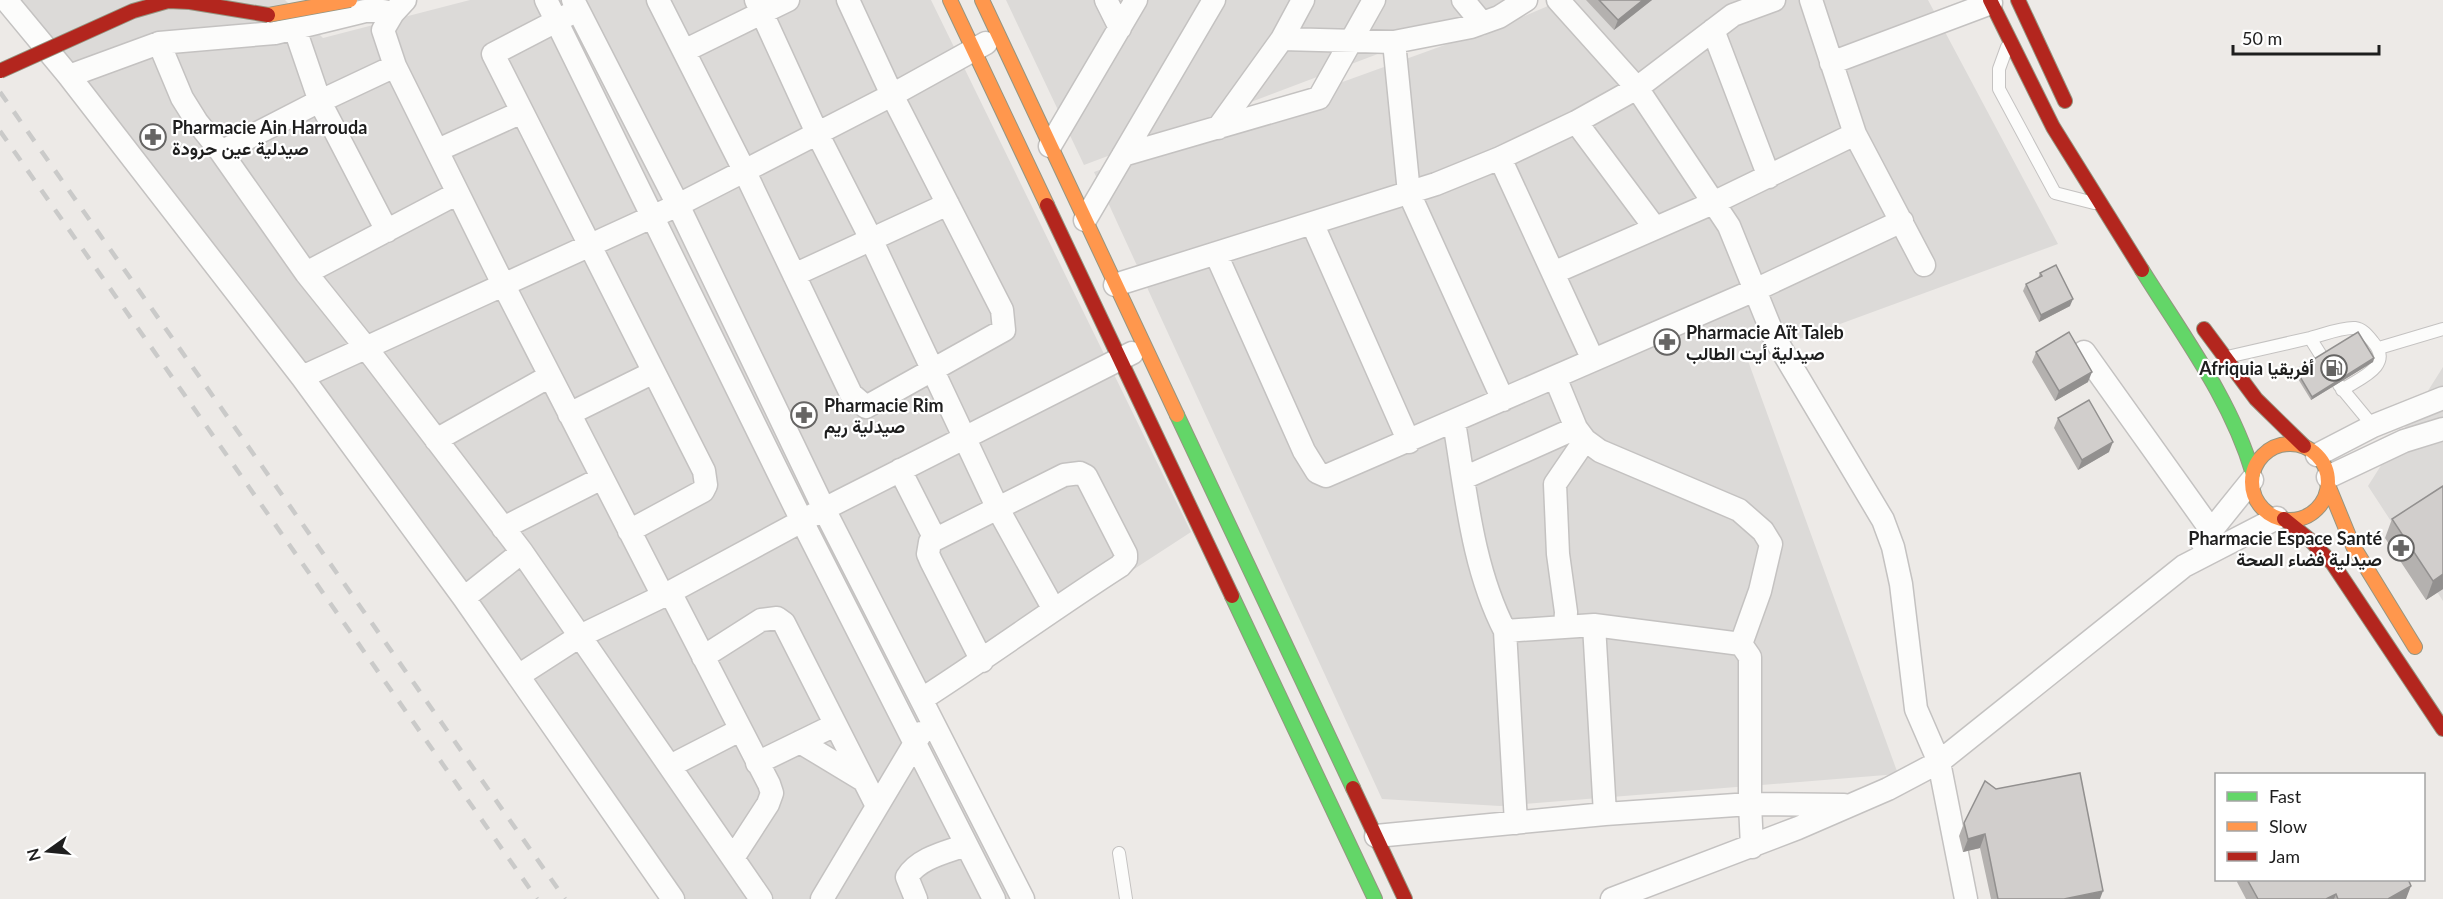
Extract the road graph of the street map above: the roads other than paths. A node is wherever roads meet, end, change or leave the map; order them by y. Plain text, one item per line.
1 (6, 0) edge
2 (350, 0) edge
3 (546, 0) edge
4 (658, 0) edge
5 (788, 0) edge
6 (848, 0) edge
7 (951, 0) edge
8 (982, 0) edge
9 (1106, 0) edge
10 (1136, 0) edge
11 (1215, 0) edge
12 (1304, 0) edge
13 (1374, 0) edge
14 (1463, 0) edge
15 (1526, 0) edge
16 (1557, 0) edge
17 (1774, 0) edge
18 (1811, 0) edge
19 (2018, 0) edge
20 (1991, 1) edge
21 (575, 5) edge
22 (399, 7) edge
23 (759, 7) edge
24 (556, 21) junction
25 (1482, 23) junction
26 (295, 28) junction
27 (1120, 28) junction
28 (1713, 30) junction
29 (999, 36) junction
30 (1281, 39) junction
31 (2009, 40) junction
32 (1350, 41) junction
33 (159, 42) junction
34 (1394, 42) junction
35 (974, 49) junction
36 (684, 51) junction
37 (1831, 63) junction
38 (395, 66) junction
39 (0, 71) edge
40 (69, 76) junction
41 (1637, 88) junction
42 (892, 95) junction
43 (320, 102) junction
44 (522, 112) junction
45 (2073, 117) dead end
46 (1576, 122) junction
47 (1218, 128) junction
48 (816, 133) junction
49 (1855, 134) junction
50 (1050, 146) junction
51 (438, 150) junction
52 (221, 152) junction
53 (1123, 155) junction
54 (1500, 158) junction
55 (744, 170) junction
56 (1768, 177) junction
57 (458, 193) junction
58 (1409, 193) junction
59 (1713, 203) junction
60 (948, 204) junction
61 (2099, 204) junction
62 (678, 205) junction
63 (652, 216) junction
64 (1085, 220) junction
65 (1902, 221) junction
66 (1313, 225) junction
67 (1655, 228) junction
68 (387, 231) junction
69 (871, 239) junction
70 (589, 244) junction
71 (1216, 254) junction
72 (1924, 265) dead end
73 (306, 273) junction
74 (1553, 273) junction
75 (794, 275) junction
76 (503, 284) junction
77 (1115, 285) junction
78 (1755, 290) junction
79 (2199, 322) dead end
80 (2443, 329) edge
81 (2310, 338) junction
82 (1144, 347) junction
83 (2379, 348) junction
84 (367, 349) junction
85 (2084, 352) dead end
86 (2322, 357) edge
87 (1121, 358) junction
88 (2224, 358) junction
89 (1593, 360) junction
90 (933, 368) junction
91 (654, 372) junction
92 (302, 376) junction
93 (550, 376) junction
94 (1555, 377) junction
95 (2443, 398) edge
96 (1503, 400) junction
97 (569, 414) junction
98 (1454, 422) junction
99 (2373, 426) junction
100 (2443, 429) edge
101 (1580, 434) junction
102 (965, 437) junction
103 (436, 440) junction
104 (1409, 442) junction
105 (2311, 451) junction
106 (900, 470) junction
107 (2253, 477) junction
108 (602, 478) junction
109 (1464, 478) junction
110 (2328, 481) junction
111 (824, 509) junction
112 (998, 509) junction
113 (2281, 518) junction
114 (802, 521) junction
115 (503, 528) junction
116 (2211, 530) junction
117 (629, 531) junction
118 (935, 539) junction
119 (522, 552) junction
120 (2184, 566) junction
121 (666, 594) junction
122 (464, 598) junction
123 (1053, 608) junction
124 (1594, 625) junction
125 (1565, 627) junction
126 (1505, 631) junction
127 (580, 636) junction
128 (1741, 644) junction
129 (703, 657) junction
130 (982, 661) junction
131 (2424, 661) dead end
132 (518, 676) junction
133 (927, 708) junction
134 (836, 725) junction
135 (2443, 729) edge
136 (740, 730) junction
137 (800, 742) junction
138 (914, 744) junction
139 (1939, 762) junction
140 (757, 763) junction
141 (670, 766) junction
142 (864, 780) junction
143 (1750, 804) junction
144 (1851, 805) junction
145 (877, 806) junction
146 (1605, 814) junction
147 (1516, 823) junction
148 (1376, 836) junction
149 (966, 845) junction
150 (1752, 847) junction
151 (1119, 853) dead end
152 (733, 858) junction
153 (673, 899) edge
154 (761, 899) edge
155 (822, 899) edge
156 (915, 899) edge
157 (994, 899) edge
158 (1023, 899) edge
159 (1126, 899) edge
160 (1375, 899) edge
161 (1405, 899) edge
162 (1612, 899) edge
163 (1966, 899) edge

1 - 40 street
2 - 39 street, bridge
3 - 24 street
4 - 36 street
5 - 23 street
6 - 42 street
7 - 35 street
8 - 29 street
9 - 27 street
10 - 27 street
11 - 53 street
12 - 30 street
13 - 32 street
14 - 25 street
15 - 25 street
16 - 41 street
17 - 28 street
18 - 37 street
19 - 45 street
20 - 31 street
20 - 37 street
21 - 24 street
21 - 62 street
22 - 26 street
22 - 38 street
23 - 36 street
23 - 48 street
24 - 44 street
24 - 63 street
25 - 34 street
26 - 33 street
26 - 43 street
27 - 50 street
28 - 41 street
28 - 56 street
29 - 35 street
29 - 50 street
30 - 32 street
30 - 47 street
31 - 61 street
31 - 61 lane
32 - 34 street
32 - 47 street
33 - 40 street
33 - 52 street
34 - 58 street
35 - 42 street
35 - 87 street
36 - 55 street
37 - 49 street
38 - 43 street
38 - 51 street
40 - 92 street
41 - 46 street
41 - 59 street
42 - 48 street
42 - 60 street
43 - 52 street
43 - 68 street
44 - 51 street
44 - 70 street
46 - 54 street
46 - 67 street
47 - 53 street
48 - 55 street
48 - 69 street
49 - 56 street
49 - 65 street
50 - 64 street
51 - 57 street
52 - 73 street
53 - 64 street
54 - 58 street
54 - 74 street
55 - 62 street
55 - 75 street
56 - 59 street
57 - 68 street
57 - 76 street
58 - 66 street
58 - 96 street
59 - 67 street
59 - 78 street
60 - 69 street
60 - 90 street
61 - 107 street
62 - 63 street
62 - 111 street
63 - 70 street
63 - 114 street
64 - 77 street
65 - 72 street
65 - 78 street
66 - 71 street
66 - 104 street
67 - 74 street
68 - 73 street
69 - 75 street
69 - 90 street
70 - 76 street
70 - 91 street
71 - 77 street
71 - 104 street
73 - 84 street
74 - 89 street
75 - 90 street
76 - 84 street
76 - 93 street
77 - 82 street
78 - 89 street
78 - 139 street
79 - 88 street
80 - 83 lane
81 - 83 lane
81 - 86 lane
81 - 88 lane
82 - 87 street
82 - 148 street
83 - 99 lane
84 - 92 street
84 - 103 street
85 - 116 street
87 - 102 street
87 - 160 street
88 - 105 street
89 - 94 street
90 - 102 street
91 - 97 street
91 - 117 street
92 - 122 street
93 - 97 street
93 - 103 street
94 - 96 street
94 - 101 street
95 - 99 street
96 - 98 street
97 - 108 street
98 - 104 street
98 - 109 street
99 - 105 street
100 - 110 street
101 - 109 street
101 - 125 street
101 - 128 street
102 - 106 street
102 - 112 street
103 - 115 street
105 - 107 street
105 - 110 street
106 - 111 street
106 - 118 street
107 - 113 street
107 - 116 street
108 - 115 street
108 - 117 street
109 - 126 street
110 - 113 street
110 - 131 street
111 - 114 street
111 - 133 street
112 - 118 street
112 - 123 street
112 - 123 street
113 - 120 street
113 - 135 street
114 - 121 street
114 - 138 street
115 - 119 street
116 - 120 street
117 - 121 street
118 - 130 street
119 - 122 street
119 - 127 street
120 - 139 street
121 - 127 street
121 - 129 street
122 - 132 street
123 - 130 street
124 - 125 street
124 - 128 street
124 - 146 street
125 - 126 street
126 - 147 street
127 - 132 street
127 - 141 street
128 - 143 street
129 - 134 street
129 - 136 street
130 - 133 street
132 - 153 street
133 - 138 street
133 - 158 street
134 - 137 street
134 - 142 street
136 - 140 street
136 - 141 street
137 - 140 street
137 - 142 street
138 - 145 street
138 - 149 street
139 - 144 street
139 - 163 street
140 - 152 street
141 - 152 street
142 - 145 street
143 - 144 street
143 - 146 street
143 - 150 street
144 - 150 street
145 - 155 street
146 - 147 street
147 - 148 street
148 - 161 street
149 - 156 street
149 - 157 street
150 - 162 street
151 - 159 lane
152 - 154 street

